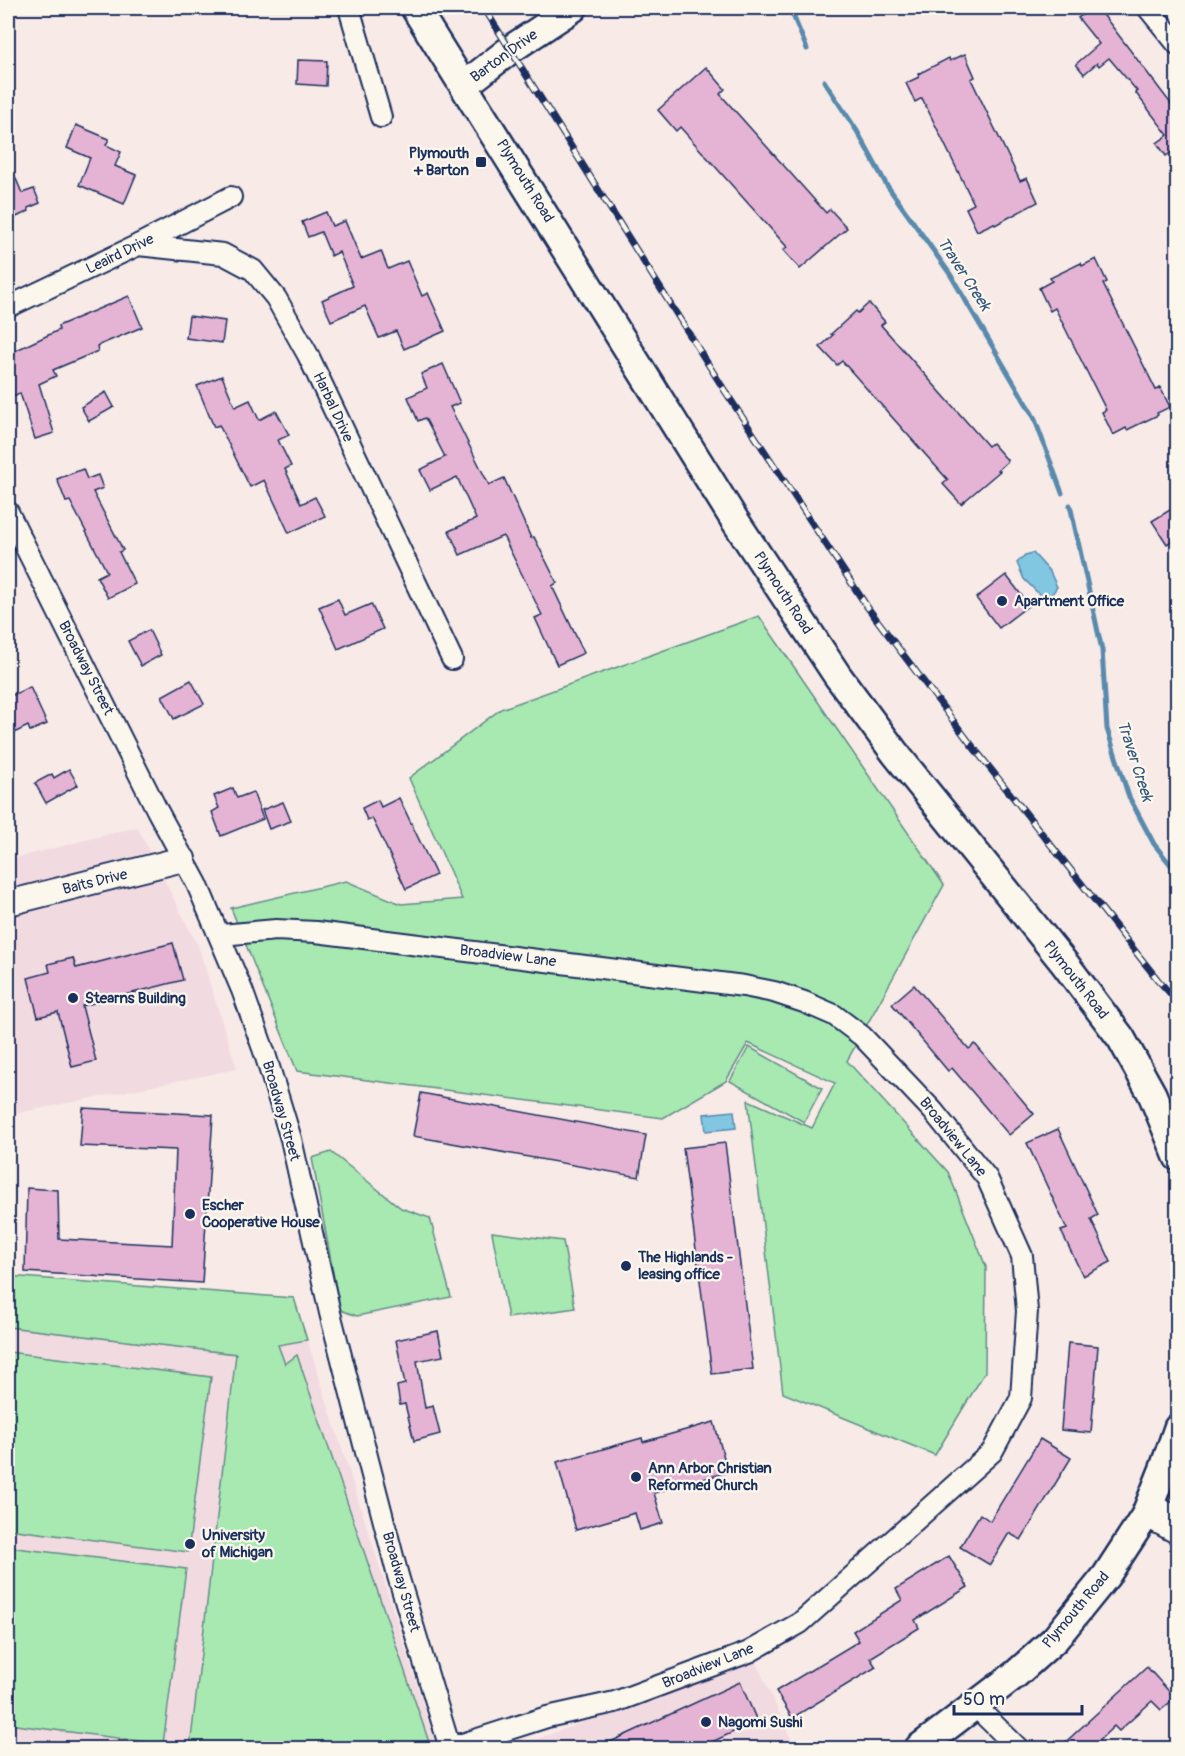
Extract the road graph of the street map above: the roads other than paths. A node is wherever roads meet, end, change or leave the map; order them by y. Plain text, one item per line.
1 (348, 8) edge
2 (415, 8) edge
3 (573, 8) edge
4 (1148, 8) edge
5 (1178, 45) edge
6 (465, 85) junction
7 (381, 117) dead end
8 (231, 197) dead end
9 (138, 245) junction
10 (8, 307) edge
11 (8, 512) edge
12 (452, 659) dead end
13 (183, 859) junction
14 (8, 903) edge
15 (221, 935) junction
16 (1178, 1157) edge
17 (1178, 1428) edge
18 (1147, 1510) junction
19 (1178, 1517) edge
20 (1178, 1534) edge
21 (975, 1706) junction
22 (450, 1748) edge
23 (919, 1749) edge
24 (1018, 1749) edge

1 - 7 street
2 - 6 main road, Plymouth Road
3 - 6 main road, Barton Drive
4 - 5 street
6 - 16 main road, Plymouth Road
8 - 9 street, Leaird Drive
9 - 10 street, Leaird Drive
9 - 12 street, Harbal Drive
11 - 13 street, Broadway Street
13 - 14 street, Baits Drive
13 - 15 street, Broadway Street
15 - 22 street, Broadway Street
15 - 22 street, Broadview Lane
17 - 18 main road, Plymouth Road
18 - 19 street
18 - 20 street
18 - 21 main road, Plymouth Road
21 - 23 main road, Plymouth Road
21 - 24 street

